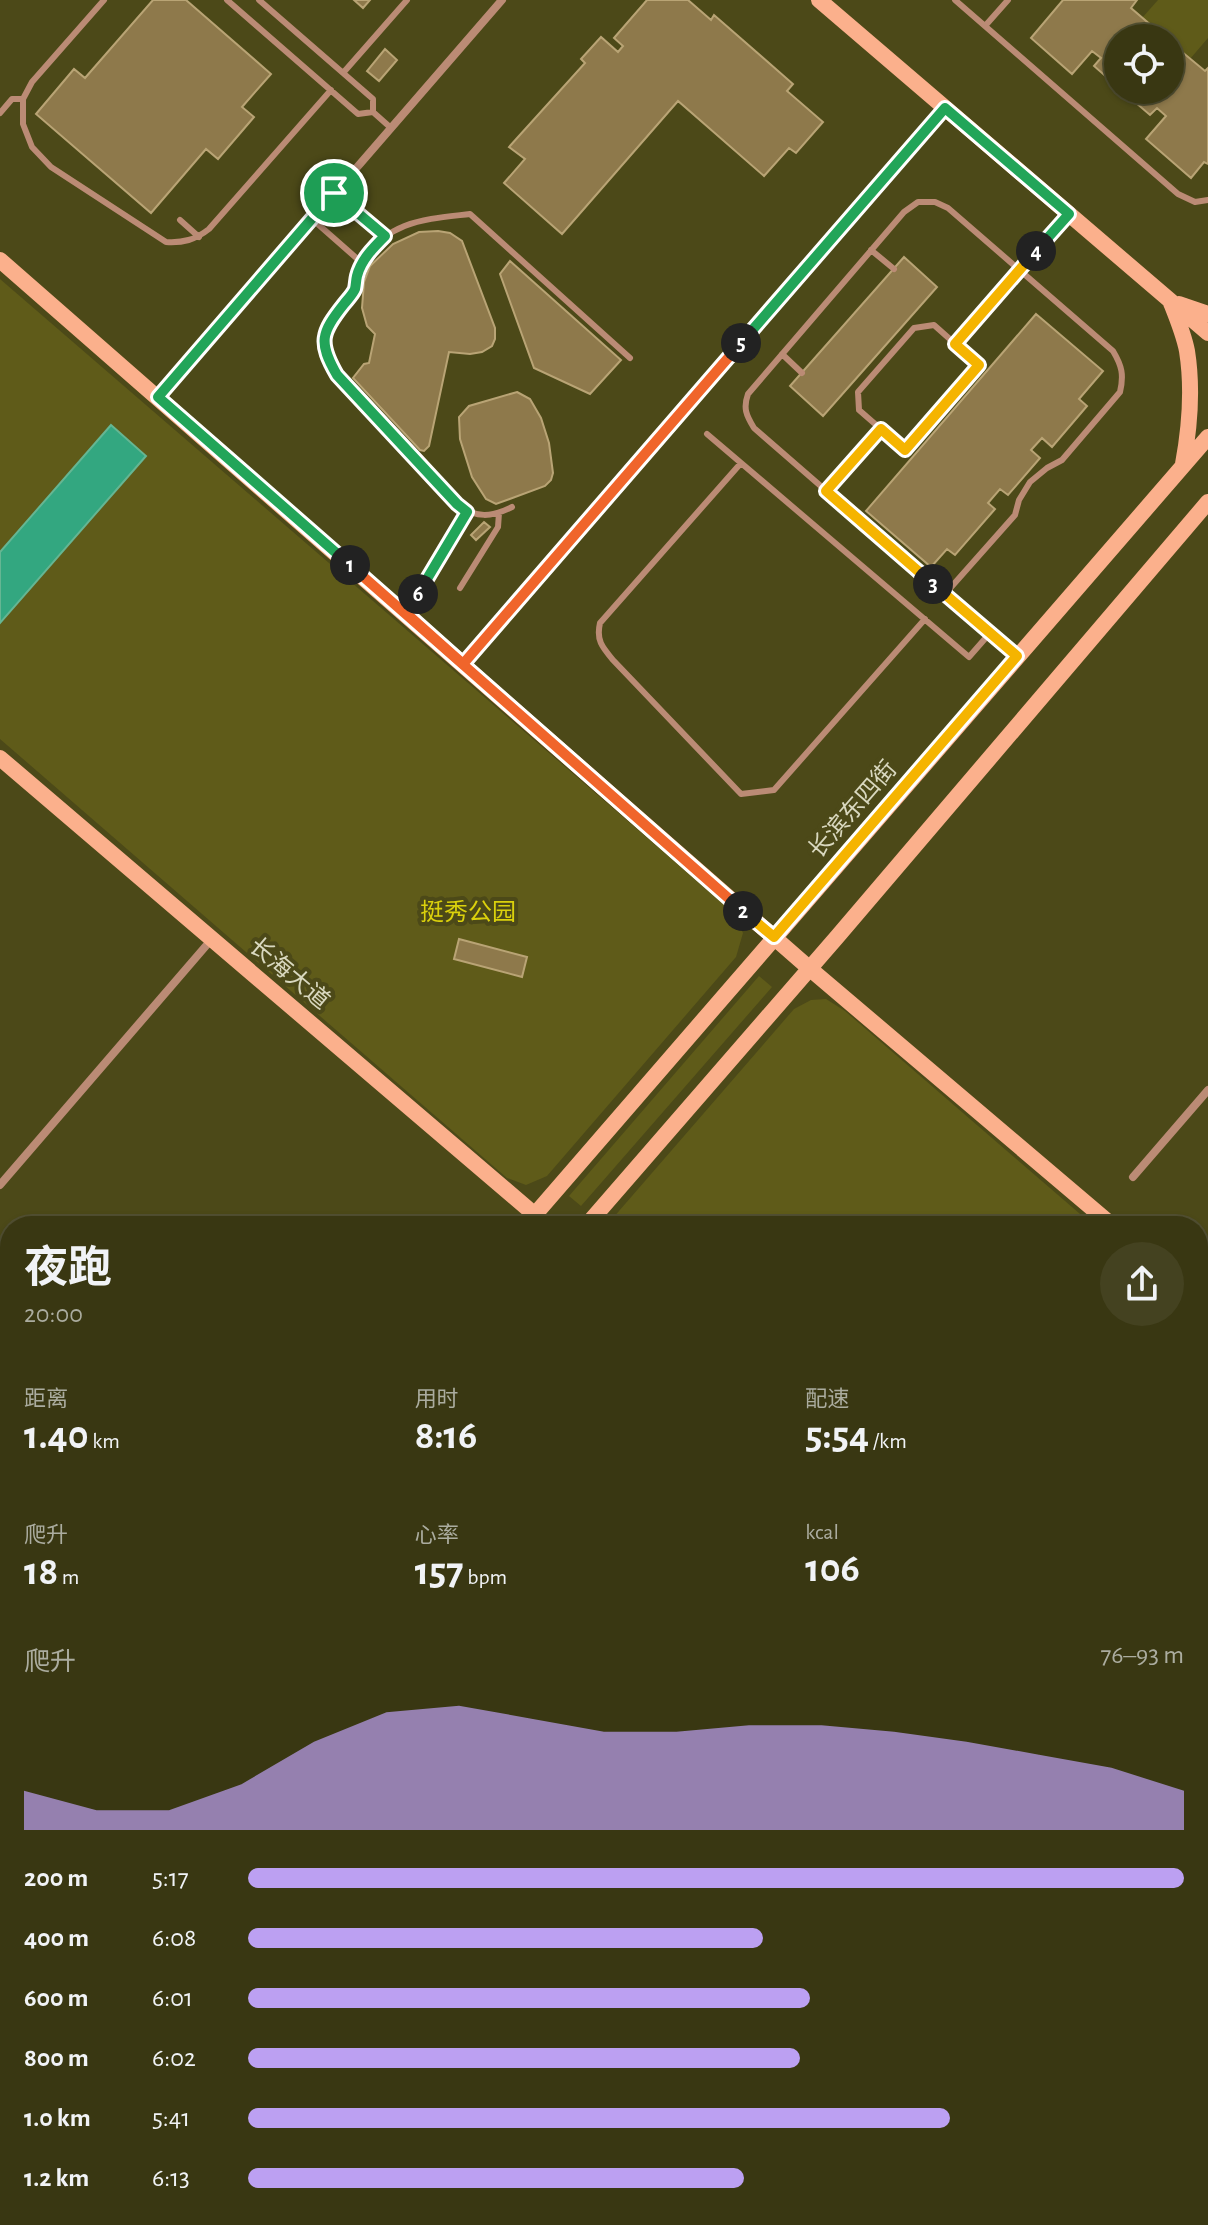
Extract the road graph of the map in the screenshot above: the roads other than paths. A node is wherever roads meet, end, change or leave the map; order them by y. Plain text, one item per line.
1 (104, 0) edge
2 (227, 0) edge
3 (259, 0) edge
4 (407, 0) edge
5 (502, 0) edge
6 (819, 0) edge
7 (955, 0) edge
8 (1008, 0) edge
9 (985, 26) junction
10 (343, 73) junction
11 (331, 90) junction
12 (23, 99) junction
13 (945, 108) junction
14 (373, 112) junction
15 (0, 113) edge
16 (391, 128) junction
17 (334, 193) junction
18 (1208, 200) edge
19 (1069, 214) junction
20 (312, 219) junction
21 (180, 220) dead end
22 (385, 236) junction
23 (199, 237) junction
24 (871, 250) junction
25 (0, 260) edge
26 (362, 263) junction
27 (894, 269) dead end
28 (1020, 270) junction
29 (1171, 301) junction
30 (1208, 314) edge
31 (1208, 333) edge
32 (955, 344) junction
33 (782, 354) junction
34 (630, 358) dead end
35 (802, 373) dead end
36 (158, 397) junction
37 (881, 429) junction
38 (707, 434) dead end
39 (1208, 437) edge
40 (741, 463) junction
41 (1183, 467) junction
42 (826, 491) junction
43 (1208, 502) edge
44 (512, 507) dead end
45 (467, 512) junction
46 (499, 513) junction
47 (460, 588) dead end
48 (945, 594) junction
49 (407, 614) junction
50 (925, 619) junction
51 (990, 633) junction
52 (1017, 656) junction
53 (463, 664) junction
54 (0, 758) edge
55 (774, 937) junction
56 (211, 940) junction
57 (809, 968) junction
58 (1208, 1090) edge
59 (1133, 1177) dead end
60 (0, 1185) edge
61 (525, 1216) edge
62 (533, 1216) edge
63 (595, 1216) edge
64 (1101, 1216) edge

1 - 12 lane
2 - 11 lane
3 - 10 lane
4 - 10 lane
5 - 16 street
6 - 13 street
7 - 9 lane
8 - 9 lane
9 - 18 lane
10 - 14 lane
11 - 14 lane
11 - 23 lane
12 - 15 lane
12 - 23 lane
13 - 19 street
13 - 53 street
14 - 16 lane
16 - 17 street
17 - 20 street
17 - 22 lane
19 - 28 lane
19 - 29 street
20 - 26 lane
20 - 36 street
21 - 23 lane
22 - 26 lane
22 - 34 lane
24 - 27 lane
24 - 28 lane
24 - 33 lane
25 - 36 street
26 - 45 lane
28 - 32 lane
28 - 48 lane
29 - 30 street
29 - 31 street
29 - 41 street
32 - 37 lane
32 - 37 lane
33 - 35 lane
33 - 42 lane
36 - 49 street
37 - 42 lane
38 - 40 lane
39 - 41 street, 长滨东四街
40 - 50 lane
40 - 50 lane
41 - 52 street, 长滨东四街
42 - 48 lane
43 - 57 street
44 - 46 lane
45 - 46 lane
45 - 49 lane
46 - 47 lane
48 - 51 lane
49 - 53 street
50 - 51 lane
51 - 52 lane
52 - 55 street, 长滨东四街
53 - 55 street
54 - 56 street, 长海大道
55 - 57 street
55 - 62 street, 长滨东四街
56 - 60 street
56 - 61 street, 长海大道
57 - 63 street
57 - 64 street
58 - 59 street

